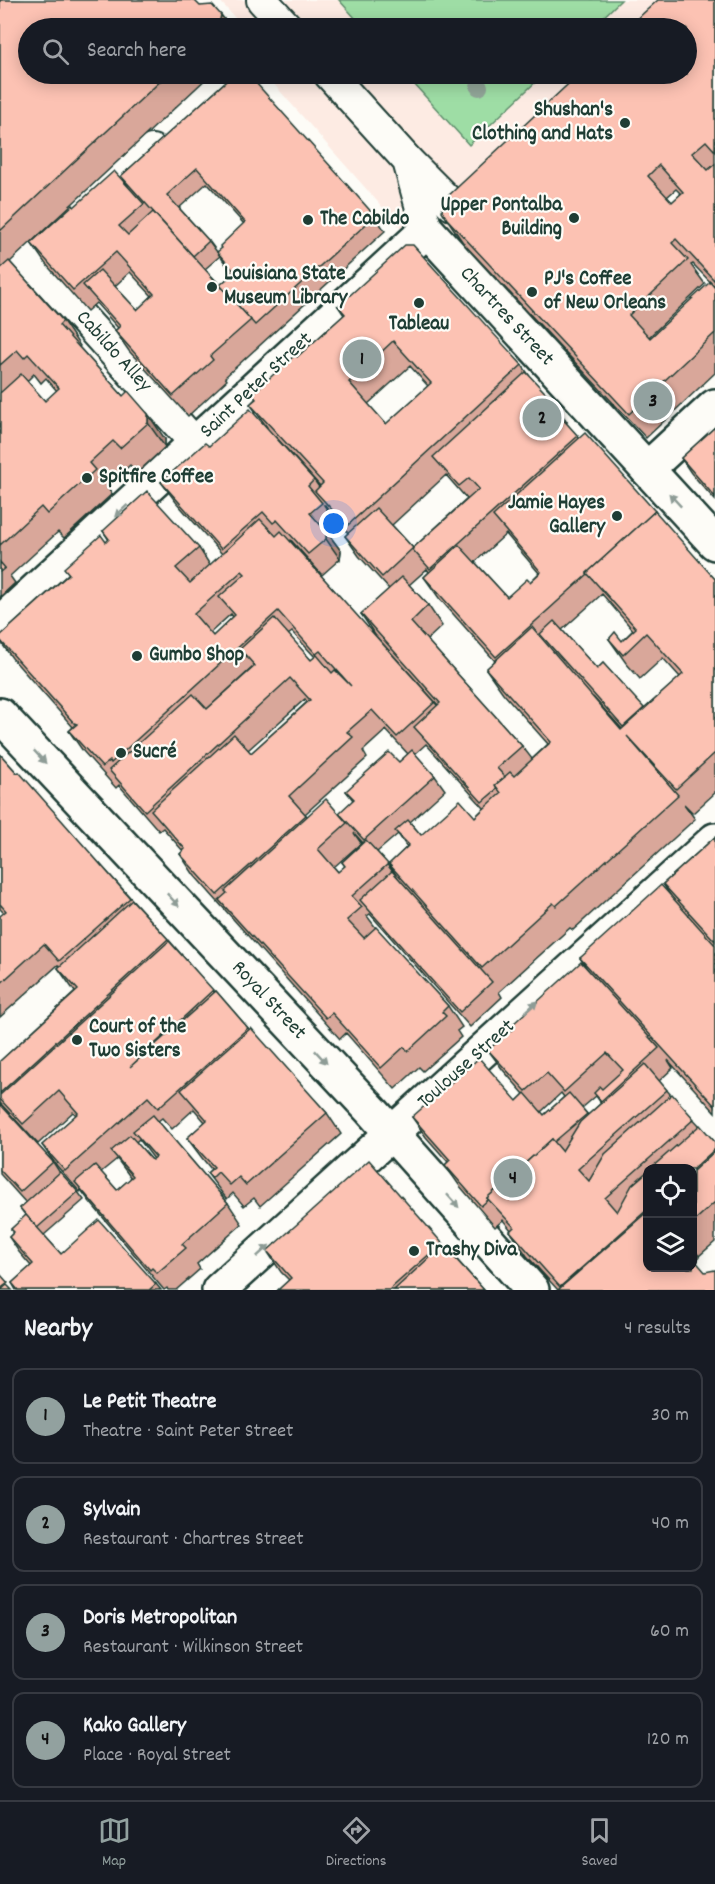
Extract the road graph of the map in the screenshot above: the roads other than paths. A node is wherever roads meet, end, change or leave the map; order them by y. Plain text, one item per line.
1 (262, 0) edge
2 (278, 18) edge
3 (338, 84) edge
4 (168, 136) edge
5 (408, 161) junction
6 (474, 184) edge
7 (452, 205) junction
8 (427, 230) junction
9 (32, 261) junction
10 (0, 290) edge
11 (715, 406) edge
12 (195, 443) junction
13 (647, 469) junction
14 (715, 543) edge
15 (0, 623) edge
16 (0, 715) edge
17 (715, 840) edge
18 (392, 1134) junction
19 (219, 1290) edge
20 (532, 1290) edge

1 - 2 street
3 - 5 street, Chartres Street
4 - 9 street
5 - 7 street
5 - 8 street, Chartres Street
6 - 7 street, Saint Peter Street
7 - 8 street, Saint Peter Street
8 - 12 street, Saint Peter Street
8 - 13 street, Chartres Street
9 - 10 street
9 - 12 street, Cabildo Alley
11 - 13 street
12 -> 15 street, Saint Peter Street
14 -> 13 street, Chartres Street
16 -> 18 street, Royal Street
18 -> 17 street, Toulouse Street
19 -> 18 street, Toulouse Street
18 -> 20 street, Royal Street

